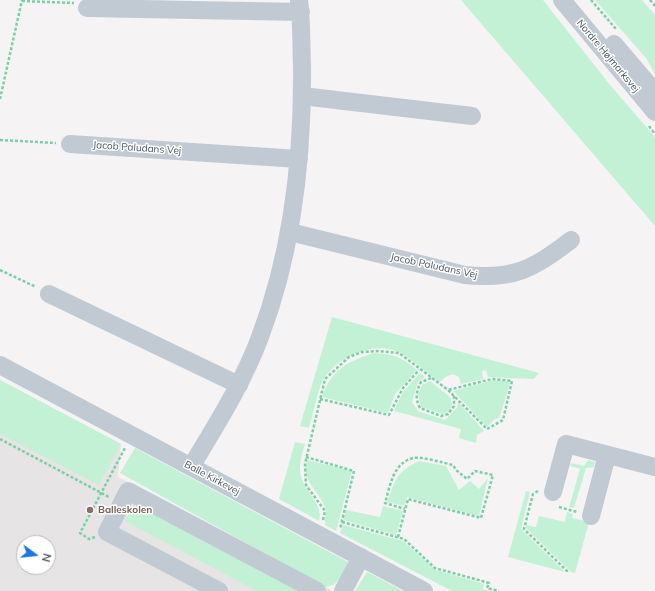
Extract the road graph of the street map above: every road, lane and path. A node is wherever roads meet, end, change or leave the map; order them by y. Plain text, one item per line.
1 (562, 0) edge
2 (576, 0) edge
3 (650, 0) edge
4 (22, 1) edge
5 (300, 6) edge
6 (655, 6) edge
7 (87, 8) joint
8 (655, 92) edge
9 (302, 96) junction
10 (0, 99) edge
11 (655, 112) edge
12 (472, 116) dead end
13 (0, 140) edge
14 (70, 144) joint
15 (300, 158) junction
16 (290, 232) junction
17 (571, 240) dead end
18 (0, 270) edge
19 (49, 294) joint
20 (0, 365) edge
21 (419, 370) junction
22 (431, 378) junction
23 (239, 385) junction
24 (448, 390) junction
25 (454, 396) junction
26 (320, 399) junction
27 (132, 436) junction
28 (0, 439) edge
29 (607, 455) junction
30 (306, 458) junction
31 (191, 467) junction
32 (655, 467) edge
33 (101, 492) junction
34 (553, 492) junction
35 (122, 503) junction
36 (405, 509) junction
37 (591, 516) joint
38 (342, 522) junction
39 (80, 533) dead end
40 (319, 534) junction
41 (398, 537) junction
42 (336, 544) junction
43 (361, 557) junction
44 (567, 574) dead end
45 (218, 591) edge
46 (317, 591) edge
47 (343, 591) edge
48 (424, 591) edge
49 (499, 591) edge

1 - 11 street, Nordre Højmarksvej
2 - 8 street, Nordre Højmarksvej
3 - 6 path
4 - 7 path
4 - 10 path
5 - 7 street
5 - 9 street
9 - 12 street
9 - 15 street
13 - 14 path
14 - 15 street, Jacob Paludans Vej
15 - 16 street
16 - 17 street, Jacob Paludans Vej
16 - 23 street
18 - 19 path
19 - 23 street
20 - 27 street, Balle Kirkevej
21 - 22 path
21 - 26 path
21 - 26 path
22 - 24 path
22 - 25 path
23 - 31 street
24 - 25 path
24 - 25 path
26 - 30 path
27 - 31 street, Balle Kirkevej
27 - 33 path
28 - 33 path
29 - 32 street
29 - 34 street
29 - 37 street
30 - 38 path
30 - 40 path
31 - 40 street, Balle Kirkevej
33 - 35 path
33 - 39 path
34 - 37 path
34 - 44 path
35 - 45 street
35 - 46 street
36 - 36 path
36 - 41 path
38 - 41 path
38 - 42 path
40 - 42 street, Balle Kirkevej
41 - 49 path
42 - 43 street, Balle Kirkevej
43 - 47 street
43 - 48 street, Balle Kirkevej

